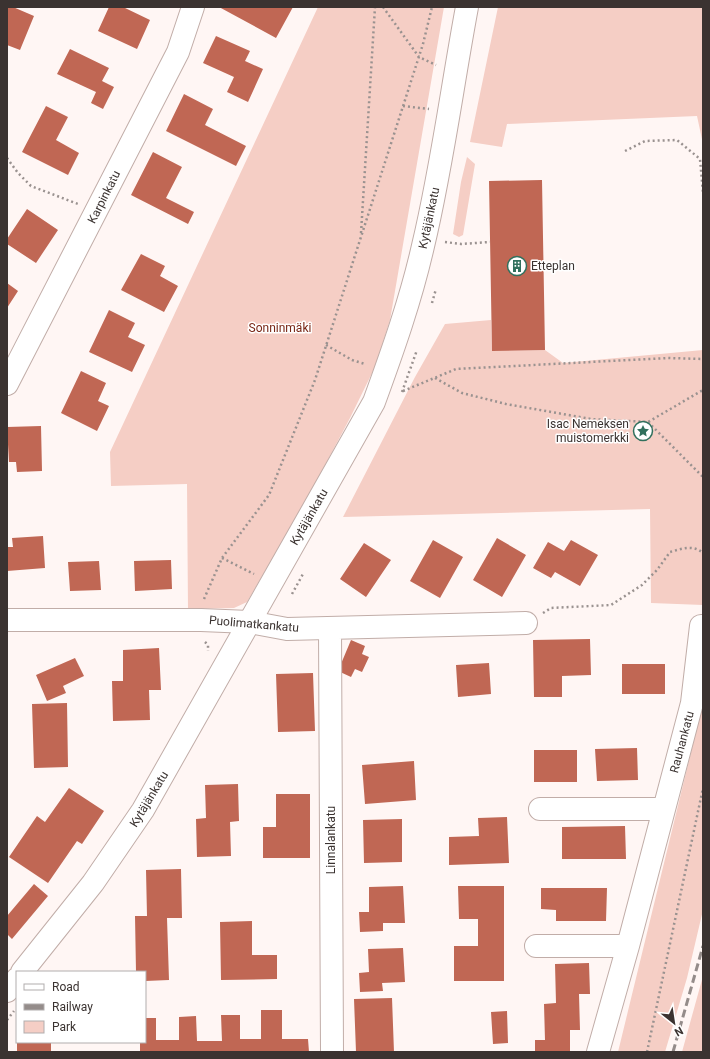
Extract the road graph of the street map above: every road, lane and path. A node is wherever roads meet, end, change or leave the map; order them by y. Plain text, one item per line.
1 (193, 7) edge
2 (375, 7) edge
3 (383, 7) edge
4 (432, 7) edge
5 (467, 7) edge
6 (419, 57) junction
7 (454, 74) junction
8 (625, 151) dead end
9 (7, 158) edge
10 (703, 193) edge
11 (95, 212) junction
12 (360, 238) junction
13 (445, 242) dead end
14 (490, 242) dead end
15 (326, 345) junction
16 (703, 359) edge
17 (386, 370) junction
18 (434, 378) junction
19 (7, 384) edge
20 (703, 390) edge
21 (374, 402) junction
22 (648, 422) junction
23 (703, 477) edge
24 (703, 553) edge
25 (7, 620) edge
26 (200, 620) junction
27 (249, 622) junction
28 (526, 623) joint
29 (701, 626) dead end
30 (330, 628) junction
31 (703, 788) edge
32 (540, 809) dead end
33 (664, 809) junction
34 (536, 946) dead end
35 (628, 946) junction
36 (23, 971) edge
37 (16, 979) edge
38 (7, 991) edge
39 (16, 1009) edge
40 (7, 1020) edge
41 (332, 1052) edge
42 (598, 1052) edge
43 (647, 1052) edge

1 - 11 street, Karpinkatu
2 - 12 path
3 - 6 path
4 - 6 path
5 - 7 street, Kytäjänkatu
6 - 7 path
6 - 12 path
7 - 17 street, Kytäjänkatu
8 - 10 path
9 - 11 path
11 - 19 street, Karpinkatu
12 - 15 path
13 - 14 path
15 - 17 path
15 - 26 path
16 - 18 path
17 - 21 street, Kytäjänkatu
18 - 21 path
18 - 22 path
20 - 22 path
21 - 27 street, Kytäjänkatu
22 - 23 path
24 - 28 path
25 - 26 street, Puolimatkankatu
26 - 27 street, Puolimatkankatu
27 - 30 street, Puolimatkankatu
27 - 36 street, Kytäjänkatu
28 - 30 street, Puolimatkankatu
29 - 33 street, Rauhankatu
30 - 41 street, Linnalankatu
31 - 43 path
32 - 33 street
33 - 35 street, Rauhankatu
34 - 35 street
35 - 42 street, Rauhankatu
37 - 38 street
39 - 40 path

